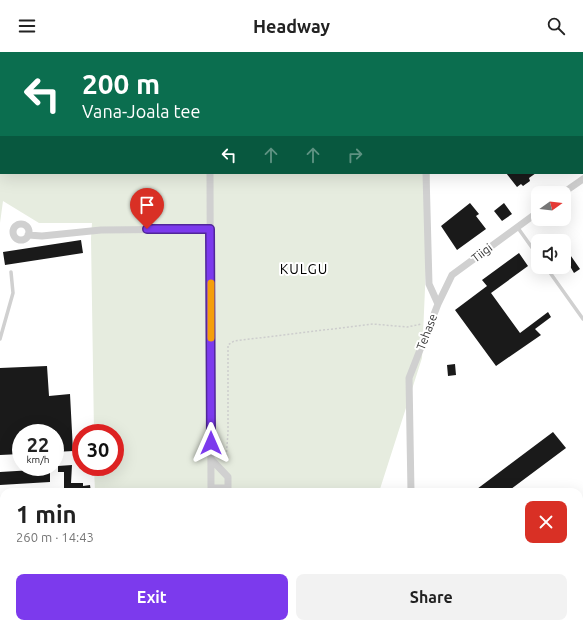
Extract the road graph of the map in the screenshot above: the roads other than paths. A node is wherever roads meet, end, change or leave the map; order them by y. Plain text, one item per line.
1 (210, 174) edge
2 (426, 174) edge
3 (583, 179) edge
4 (571, 188) edge
5 (531, 217) edge
6 (517, 227) junction
7 (210, 229) junction
8 (28, 235) dead end
9 (531, 246) edge
10 (11, 272) dead end
11 (551, 274) edge
12 (438, 304) junction
13 (583, 318) edge
14 (0, 339) edge
15 (211, 459) dead end
16 (410, 488) edge

1 - 7 street
2 - 12 street, Tehase
3 - 4 street
5 - 6 street, Tiigi
6 - 9 lane
6 - 12 street, Tiigi
7 - 8 street
7 - 15 street
10 - 14 lane
11 - 13 lane
12 - 16 street, Tehase

